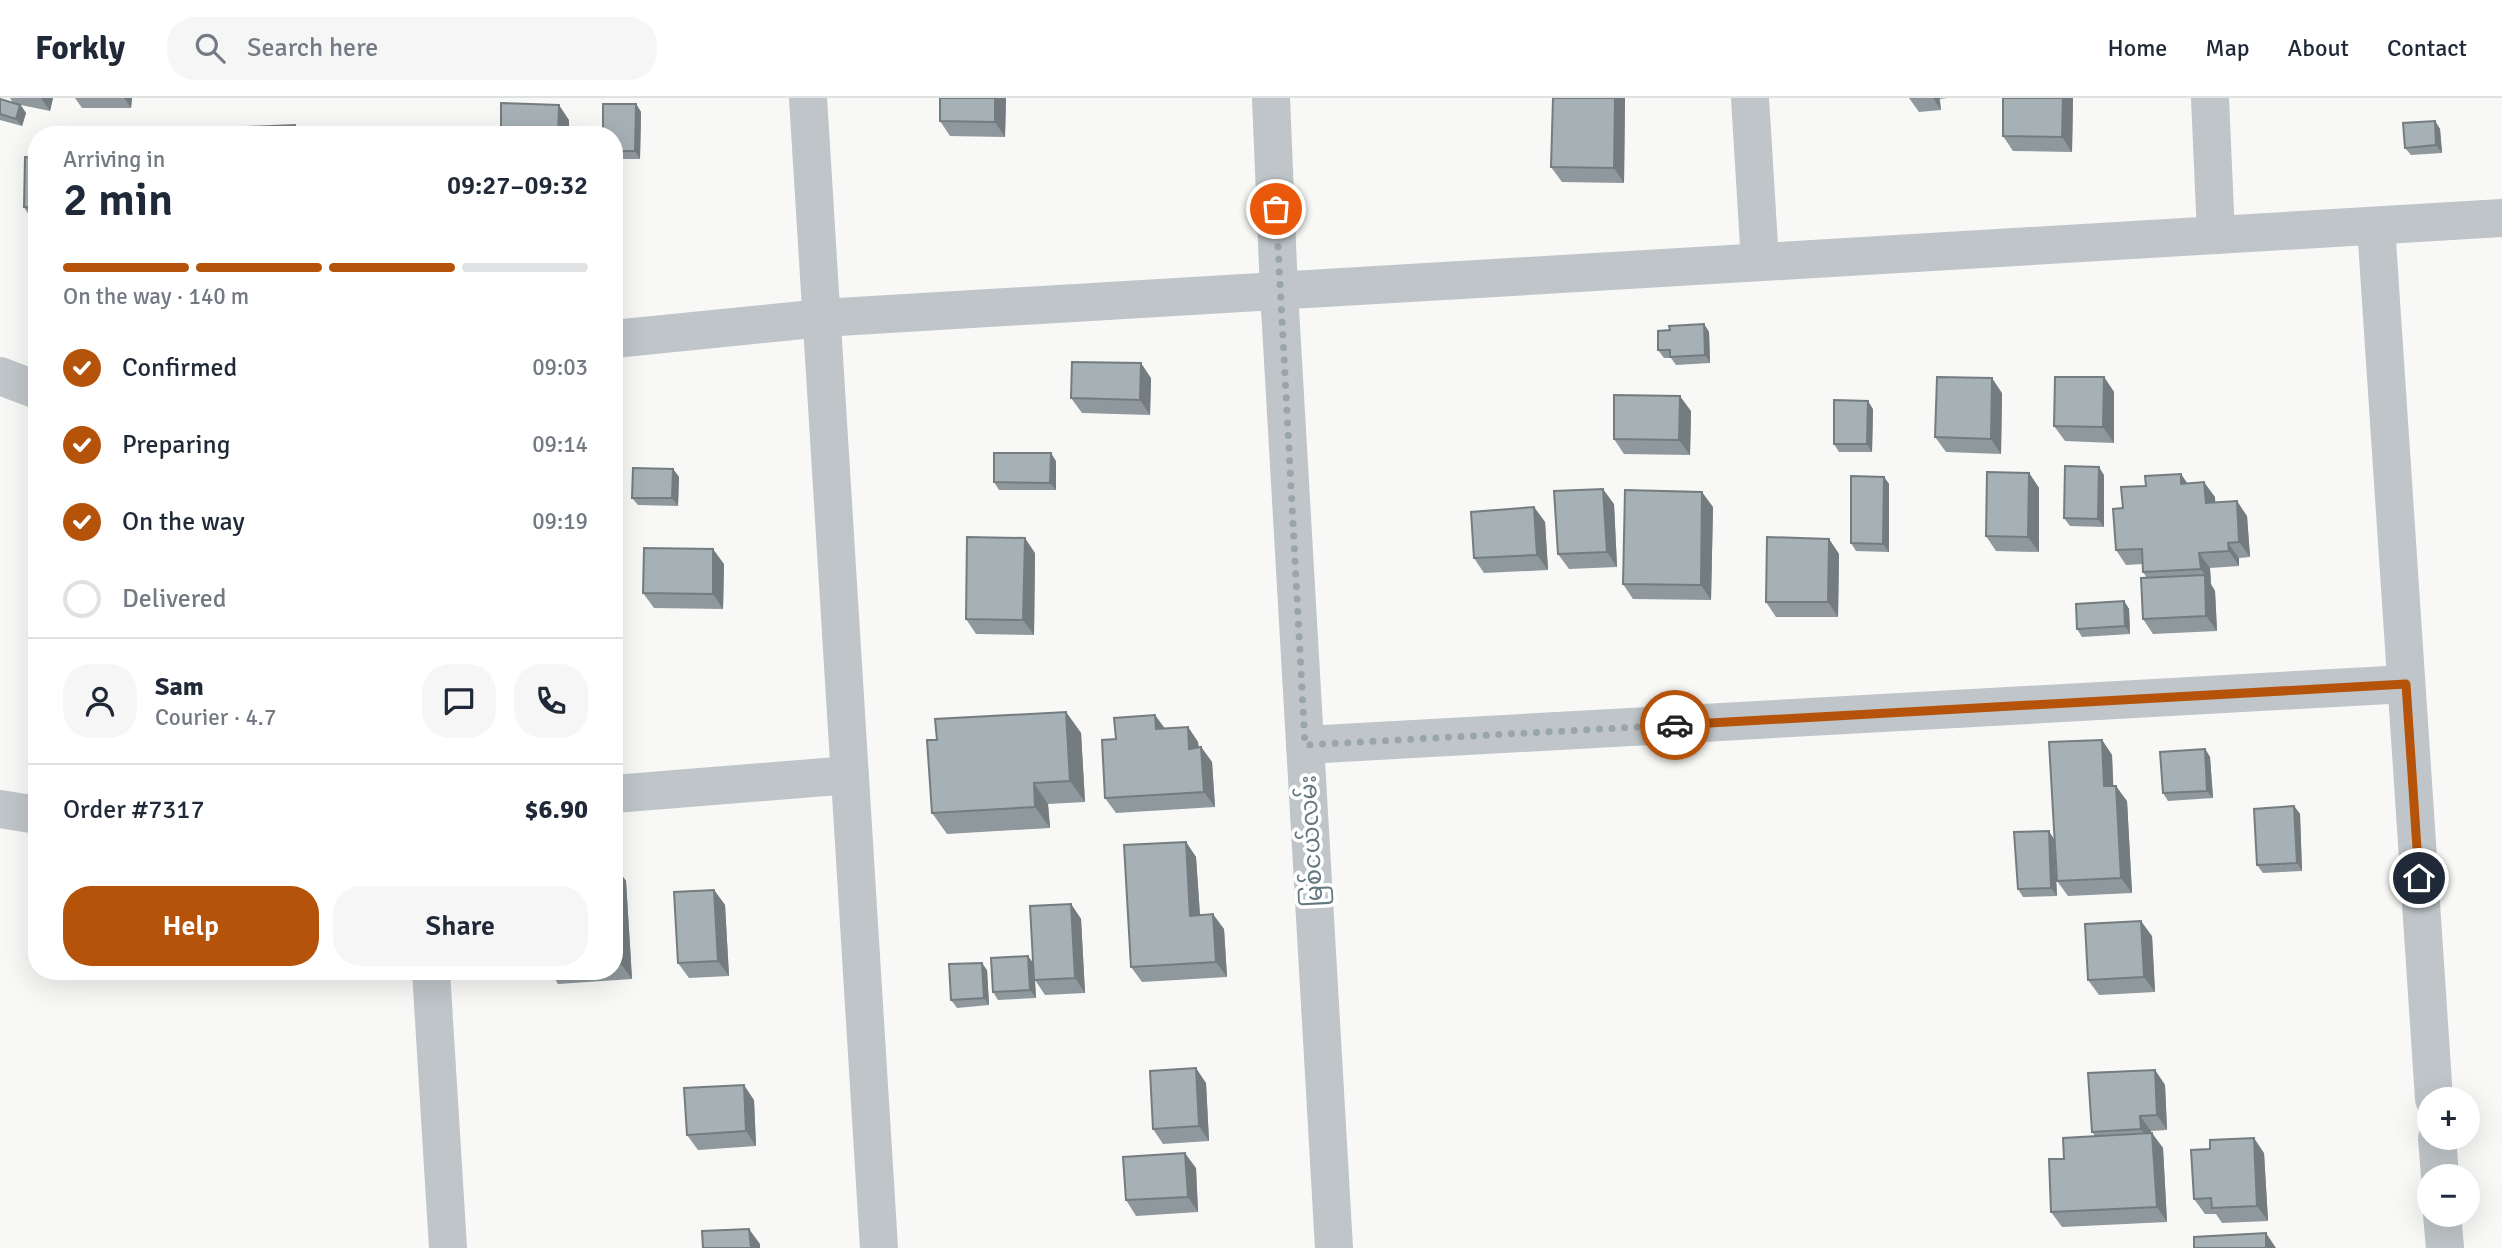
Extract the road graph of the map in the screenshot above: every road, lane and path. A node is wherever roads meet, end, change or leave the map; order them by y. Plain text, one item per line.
1 (808, 98) edge
2 (1271, 98) edge
3 (1750, 98) edge
4 (2210, 98) edge
5 (2502, 218) edge
6 (2376, 226) junction
7 (2216, 235) junction
8 (1760, 262) junction
9 (1279, 292) junction
10 (822, 318) junction
11 (623, 338) edge
12 (0, 376) edge
13 (28, 387) edge
14 (2406, 684) junction
15 (1305, 745) junction
16 (850, 775) junction
17 (623, 793) edge
18 (0, 809) edge
19 (28, 814) edge
20 (432, 980) edge
21 (2433, 1087) edge
22 (2443, 1227) edge
23 (448, 1248) edge
24 (879, 1248) edge
25 (1334, 1248) edge
26 (2445, 1248) edge

1 - 10 street
2 - 9 street, မြစ်ငယ်လမ်း
3 - 8 street
4 - 7 street
5 - 6 street
6 - 7 street
6 - 14 street
7 - 8 street
8 - 9 street
9 - 10 street
9 - 15 street, မြစ်ငယ်လမ်း
10 - 11 street
10 - 16 street
12 - 13 street
14 - 15 street
14 - 21 street
15 - 25 street, မြစ်ငယ်လမ်း
16 - 17 street
16 - 24 street
18 - 19 street
20 - 23 street
22 - 26 street

